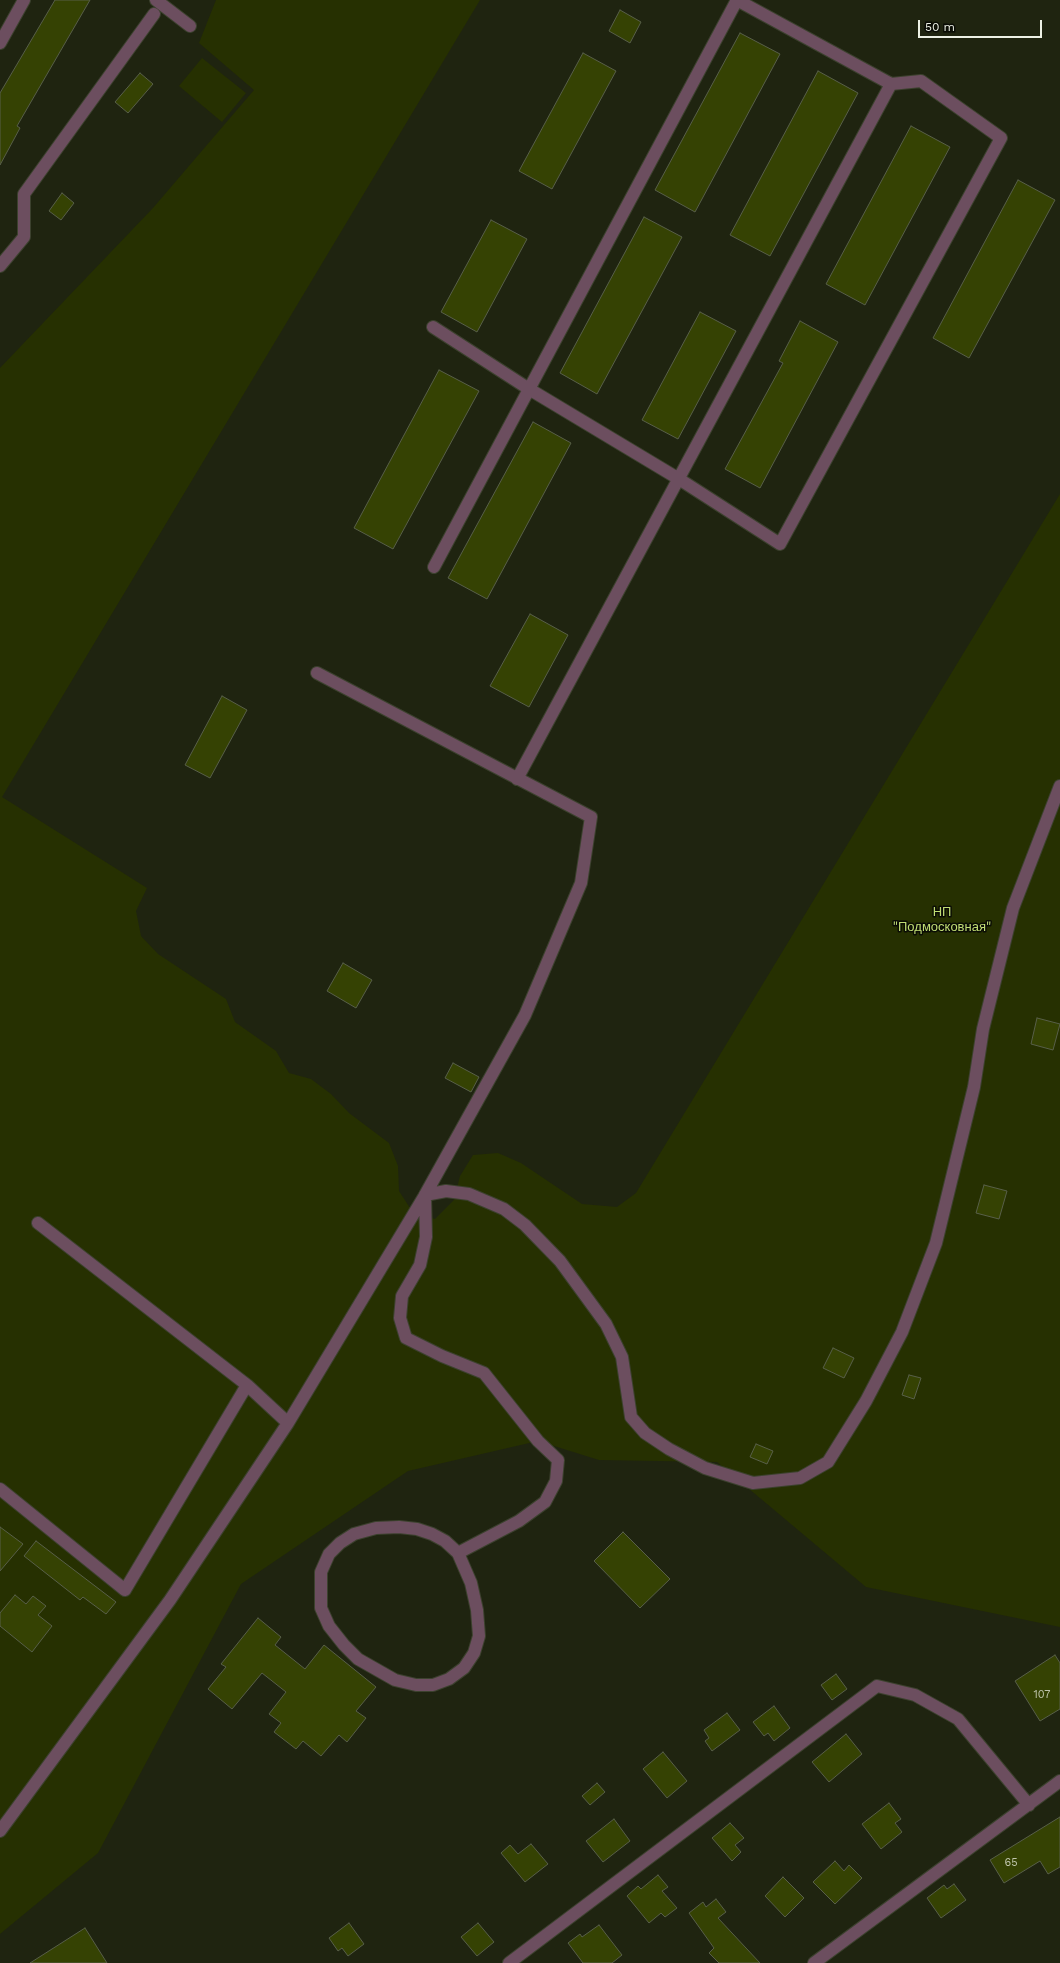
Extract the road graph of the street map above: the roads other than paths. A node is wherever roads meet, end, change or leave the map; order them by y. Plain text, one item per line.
1 (24, 0) edge
2 (156, 0) edge
3 (154, 14) dead end
4 (190, 26) dead end
5 (0, 43) edge
6 (891, 84) junction
7 (0, 266) edge
8 (432, 327) dead end
9 (529, 389) junction
10 (679, 479) junction
11 (434, 567) dead end
12 (317, 673) dead end
13 (517, 779) junction
14 (1060, 786) edge
15 (425, 1195) junction
16 (38, 1223) dead end
17 (247, 1386) junction
18 (288, 1423) junction
19 (0, 1489) edge
20 (458, 1553) junction
21 (1060, 1781) edge
22 (1030, 1805) junction
23 (1, 1827) edge
24 (509, 1963) edge
25 (814, 1963) edge

1 - 5 street
2 - 4 street
3 - 7 street
6 - 9 street
6 - 10 street
6 - 10 street
8 - 9 street
9 - 10 street
9 - 11 street
10 - 13 street
12 - 13 street
13 - 15 street
14 - 15 street
15 - 18 street
15 - 20 street
16 - 17 street
17 - 18 street
17 - 19 street
18 - 23 street
20 - 20 street
21 - 22 street
22 - 24 street
22 - 25 street

